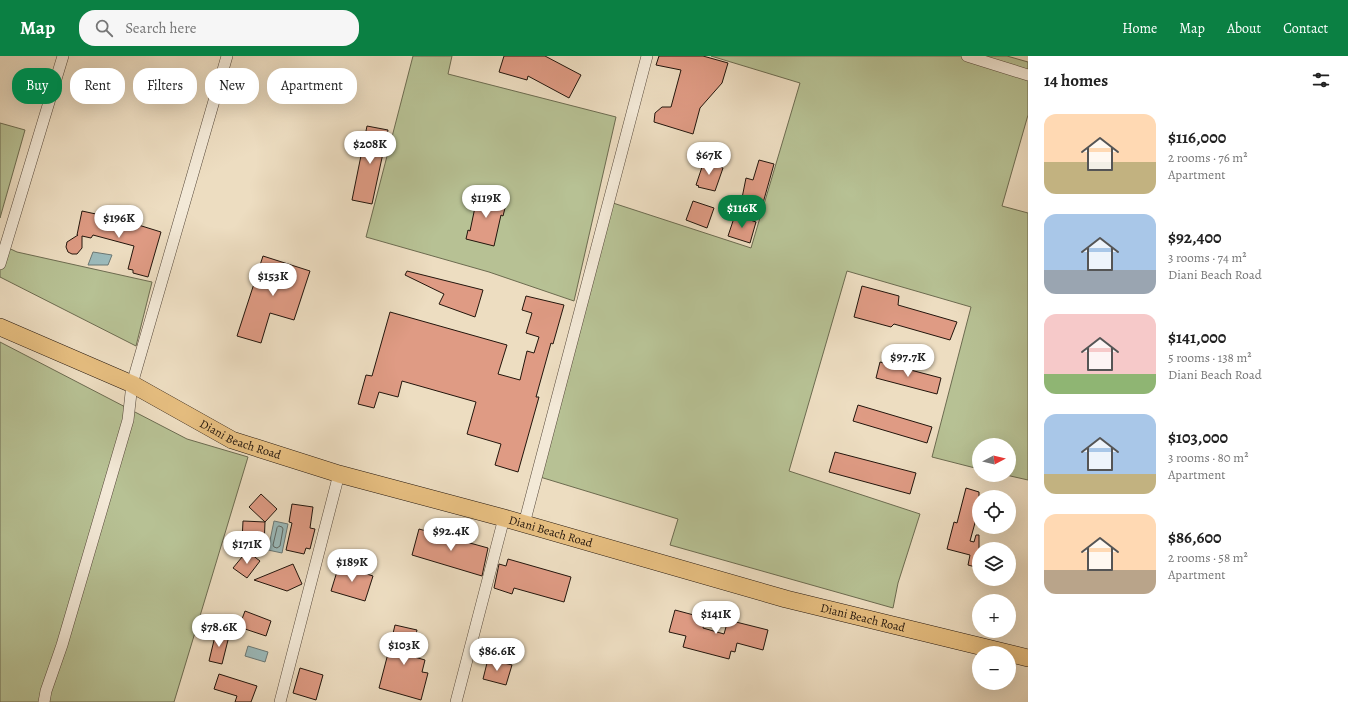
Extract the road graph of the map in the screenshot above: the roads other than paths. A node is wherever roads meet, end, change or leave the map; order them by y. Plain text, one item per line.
1 (63, 56) edge
2 (227, 56) edge
3 (647, 56) edge
4 (967, 56) edge
5 (1028, 75) edge
6 (0, 264) edge
7 (0, 327) edge
8 (132, 384) junction
9 (339, 474) junction
10 (504, 518) junction
11 (524, 524) junction
12 (1028, 658) edge
13 (44, 702) edge
14 (280, 702) edge
15 (456, 702) edge

1 - 6 street
2 - 8 street
3 - 11 street
4 - 5 street
7 - 8 main road, Diani Beach Road
8 - 9 main road, Diani Beach Road
8 - 13 street
9 - 10 main road, Diani Beach Road
9 - 14 street
10 - 11 main road, Diani Beach Road
10 - 15 street
11 - 12 main road, Diani Beach Road

